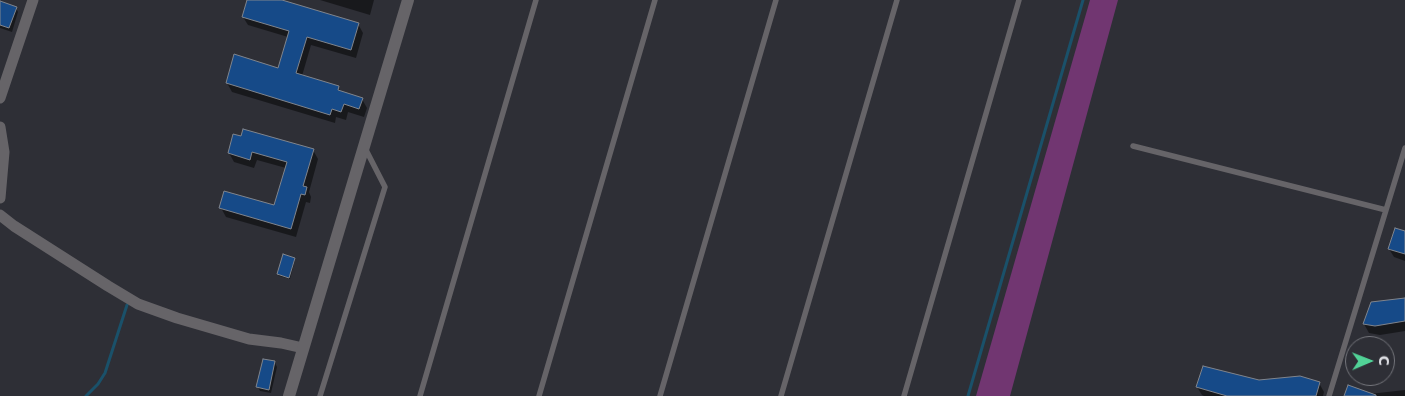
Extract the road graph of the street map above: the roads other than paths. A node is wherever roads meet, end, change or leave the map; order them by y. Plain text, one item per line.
1 (33, 0) edge
2 (408, 0) edge
3 (536, 0) edge
4 (654, 0) edge
5 (776, 0) edge
6 (897, 0) edge
7 (1019, 0) edge
8 (1, 90) edge
9 (0, 127) edge
10 (364, 146) junction
11 (1133, 146) dead end
12 (1405, 148) edge
13 (0, 198) edge
14 (1386, 210) junction
15 (0, 215) edge
16 (303, 348) junction
17 (289, 396) edge
18 (320, 396) edge
19 (420, 396) edge
20 (540, 396) edge
21 (660, 396) edge
22 (781, 396) edge
23 (904, 396) edge
24 (1329, 396) edge

1 - 8 street
2 - 10 street
3 - 19 lane
4 - 20 lane
5 - 21 lane
6 - 22 lane
7 - 23 lane
9 - 13 street
10 - 16 street
10 - 18 lane
11 - 14 lane
12 - 14 lane
14 - 24 lane
15 - 16 street
16 - 17 street

